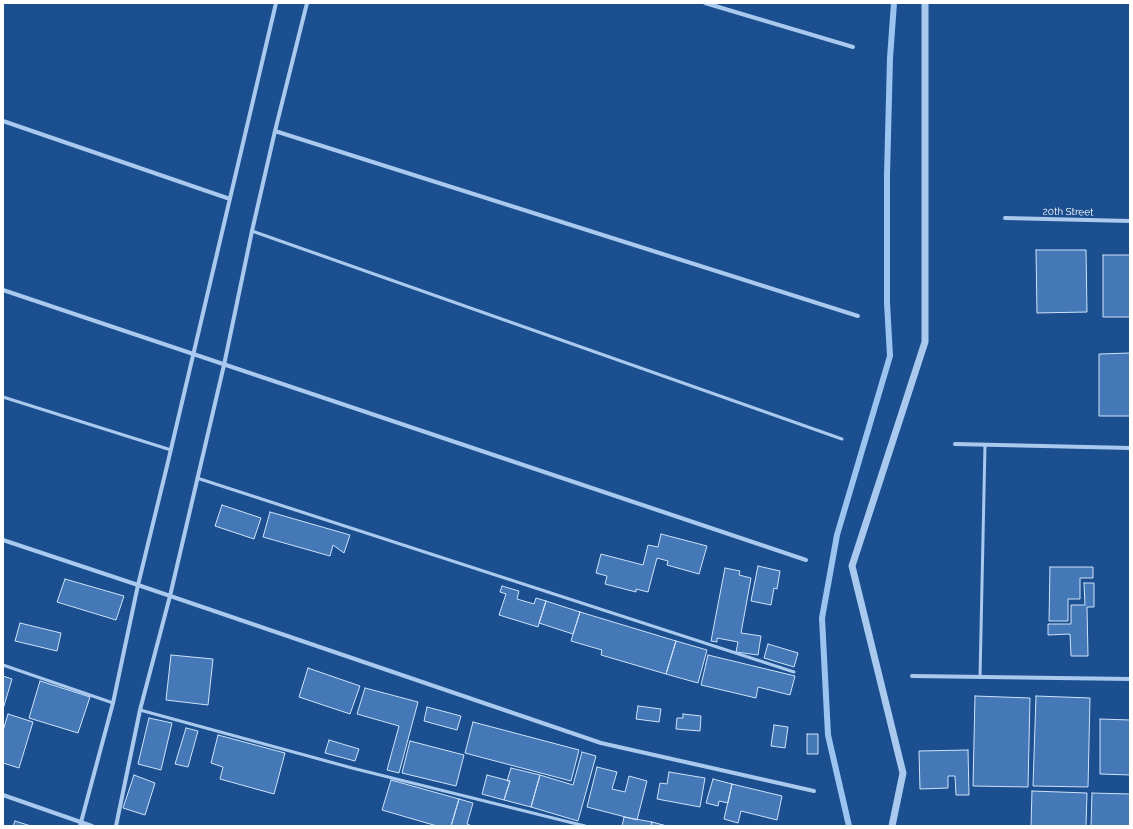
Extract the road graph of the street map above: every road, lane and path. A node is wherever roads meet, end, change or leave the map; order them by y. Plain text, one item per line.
1 (276, 3) edge
2 (306, 3) edge
3 (705, 3) edge
4 (926, 3) edge
5 (853, 47) dead end
6 (3, 121) edge
7 (275, 131) junction
8 (230, 199) junction
9 (1005, 218) dead end
10 (1130, 221) edge
11 (252, 231) junction
12 (3, 290) edge
13 (858, 316) dead end
14 (193, 354) junction
15 (224, 365) junction
16 (3, 397) edge
17 (842, 439) dead end
18 (955, 444) dead end
19 (985, 445) junction
20 (1130, 448) edge
21 (171, 450) junction
22 (197, 478) junction
23 (3, 540) edge
24 (806, 560) dead end
25 (138, 585) junction
26 (170, 596) junction
27 (3, 665) edge
28 (794, 672) dead end
29 (912, 676) dead end
30 (980, 677) junction
31 (1130, 679) edge
32 (113, 703) junction
33 (140, 710) junction
34 (814, 791) dead end
35 (3, 795) edge
36 (80, 824) edge
37 (92, 826) edge
38 (116, 826) edge
39 (585, 826) edge
40 (892, 826) edge

1 - 8 street
2 - 7 street
3 - 5 street
4 - 40 street
6 - 8 street
7 - 11 street
7 - 13 street
8 - 14 street
9 - 10 street, 20th Street
11 - 15 street
11 - 17 lane
12 - 14 street
14 - 15 street
14 - 21 street
15 - 22 street
15 - 24 street
16 - 21 lane
18 - 19 street
19 - 20 street
19 - 30 lane
21 - 25 street
22 - 26 street
22 - 28 lane
23 - 25 street
25 - 26 street
25 - 32 street
26 - 33 street
26 - 34 street
27 - 32 lane
29 - 30 street
30 - 31 street
32 - 36 street
33 - 38 street
33 - 39 lane
35 - 36 street
36 - 37 street

